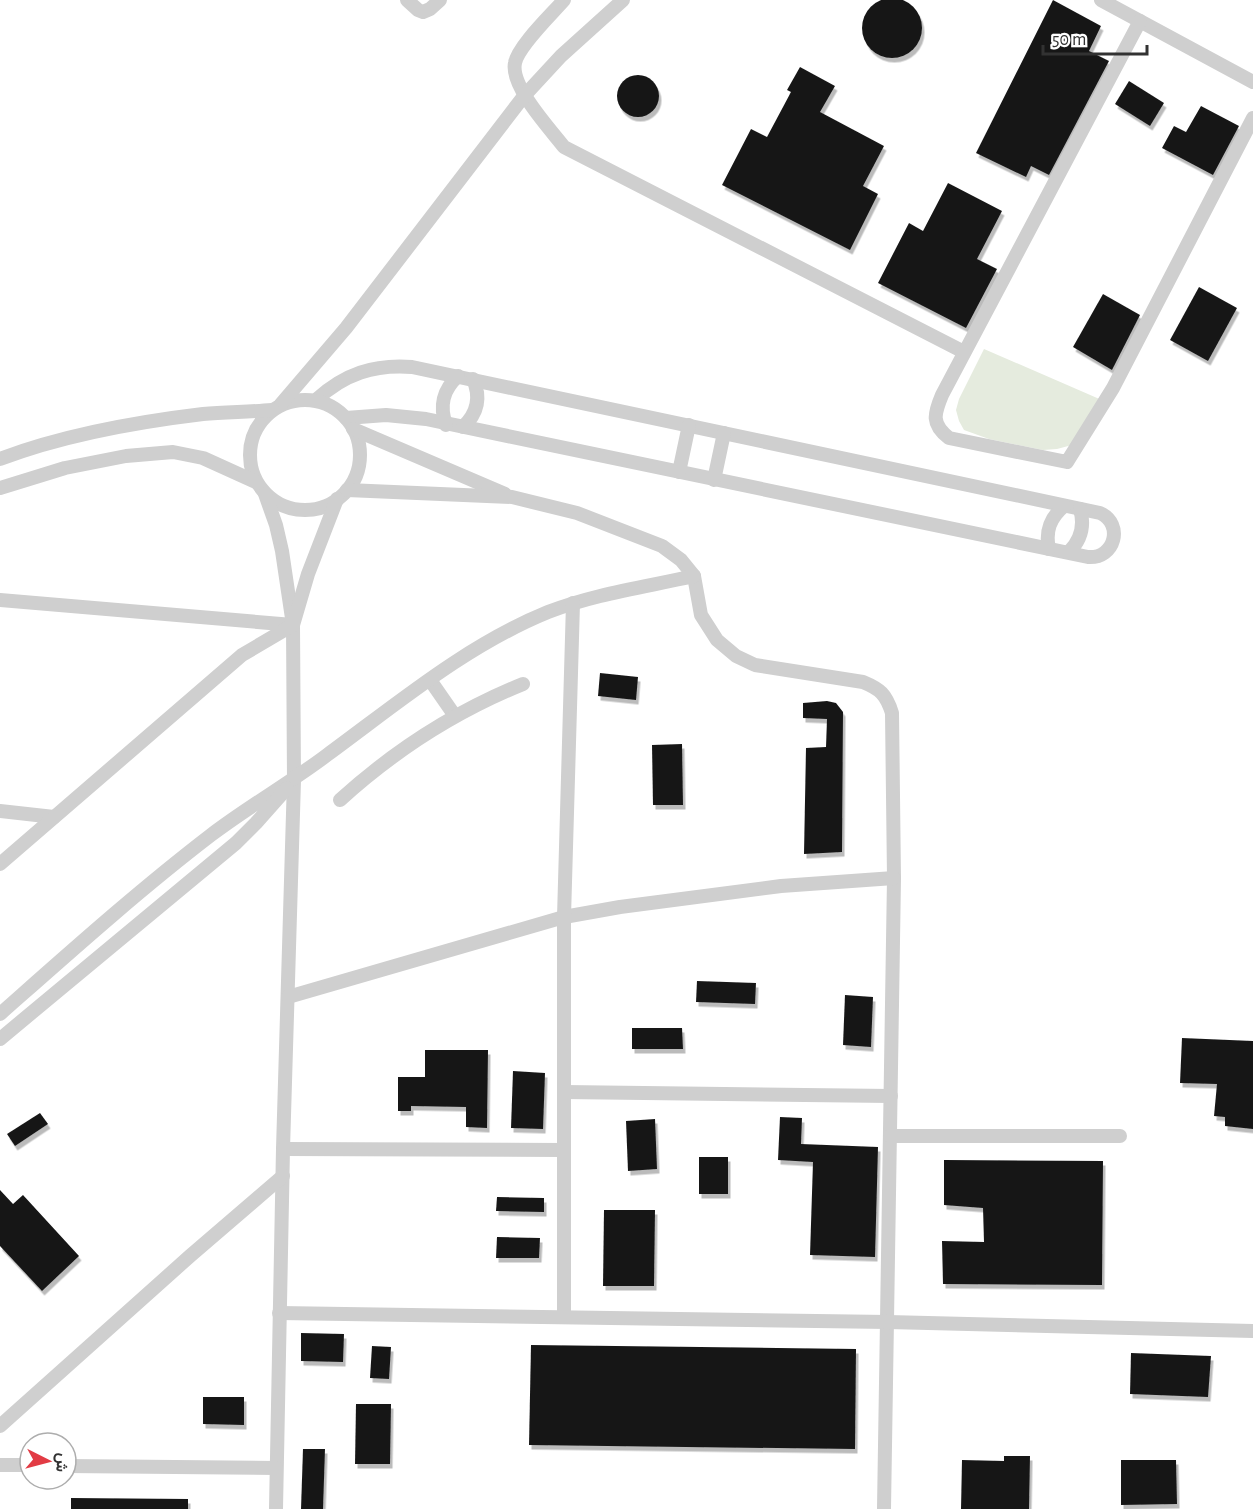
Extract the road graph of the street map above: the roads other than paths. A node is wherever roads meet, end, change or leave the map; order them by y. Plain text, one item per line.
1 (407, 0) edge
2 (440, 0) edge
3 (564, 0) edge
4 (623, 0) edge
5 (1101, 0) edge
6 (1140, 21) junction
7 (1253, 82) edge
8 (525, 96) junction
9 (1253, 118) edge
10 (964, 352) junction
11 (458, 376) junction
12 (473, 379) junction
13 (316, 400) junction
14 (277, 407) junction
15 (350, 423) junction
16 (446, 424) junction
17 (689, 425) junction
18 (463, 427) junction
19 (724, 433) junction
20 (0, 459) edge
21 (679, 472) junction
22 (714, 480) junction
23 (256, 482) junction
24 (0, 488) edge
25 (265, 494) junction
26 (342, 495) junction
27 (512, 497) junction
28 (1064, 506) junction
29 (1080, 509) junction
30 (1049, 549) junction
31 (1069, 552) junction
32 (694, 576) junction
33 (0, 600) edge
34 (573, 603) junction
35 (293, 625) junction
36 (430, 680) junction
37 (523, 684) dead end
38 (454, 716) junction
39 (294, 780) junction
40 (340, 800) dead end
41 (0, 811) edge
42 (54, 817) junction
43 (0, 864) edge
44 (894, 878) junction
45 (564, 917) junction
46 (288, 997) junction
47 (0, 1014) edge
48 (0, 1039) edge
49 (564, 1092) junction
50 (891, 1096) junction
51 (890, 1136) junction
52 (1120, 1136) dead end
53 (283, 1149) junction
54 (564, 1150) junction
55 (283, 1176) junction
56 (279, 1313) junction
57 (564, 1317) junction
58 (888, 1322) junction
59 (1253, 1331) edge
60 (0, 1426) edge
61 (0, 1465) edge
62 (18, 1465) edge
63 (78, 1466) edge
64 (276, 1468) junction
65 (276, 1509) edge
66 (884, 1509) edge

1 - 2 street
3 - 8 street
4 - 8 street
5 - 6 street
6 - 7 street
6 - 10 street
8 - 10 street
8 - 14 street
9 - 10 street
11 - 12 street
11 - 13 street
11 - 16 street
12 - 17 street
12 - 18 street
13 - 14 street
13 - 15 street
14 - 20 street
14 - 23 street
15 - 16 street
15 - 26 street
15 - 27 street
16 - 18 street
17 - 19 street
17 - 21 street
18 - 21 street
19 - 22 street
19 - 28 street
21 - 22 street
22 - 30 street
23 - 24 street
23 - 25 street
25 - 26 street
25 - 35 street
26 - 27 street
26 - 35 street
27 - 32 street
28 - 29 street
28 - 30 street
29 - 31 street
29 - 31 street
30 - 31 street
32 - 34 street
32 - 44 street
33 - 35 street
34 - 36 street
34 - 45 street
35 - 39 street
35 - 42 street
36 - 38 street
36 - 39 street
37 - 38 street
38 - 40 street
39 - 46 street
39 - 47 street
39 - 48 street
41 - 42 street
42 - 43 street
44 - 45 street
44 - 50 street
45 - 46 street
45 - 49 street
46 - 53 street
49 - 50 street
49 - 54 street
50 - 51 street
51 - 52 street
51 - 58 street
53 - 54 street
53 - 55 street
54 - 57 street
55 - 56 street
55 - 60 street
56 - 57 street
56 - 64 street
57 - 58 street
58 - 59 street
58 - 66 street
61 - 62 street
63 - 64 street
64 - 65 street

